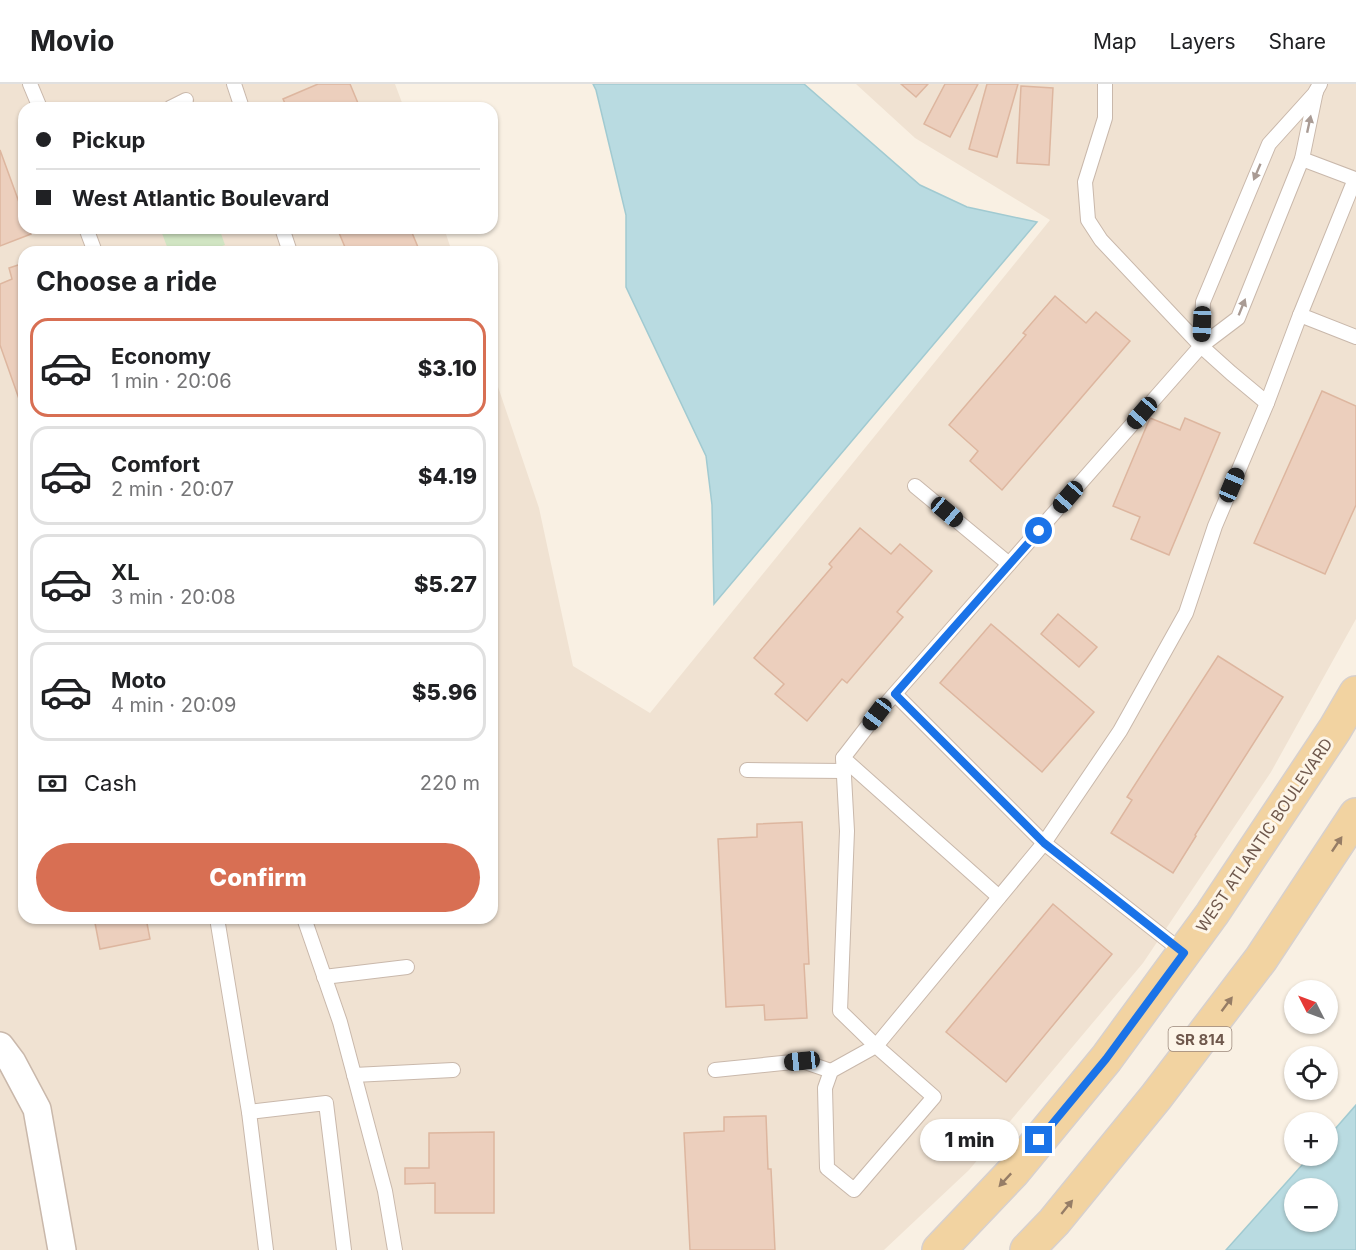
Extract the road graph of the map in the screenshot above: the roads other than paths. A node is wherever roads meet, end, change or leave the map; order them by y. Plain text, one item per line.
1 (30, 84) edge
2 (234, 84) edge
3 (1105, 84) edge
4 (1318, 88) edge
5 (186, 100) dead end
6 (37, 102) edge
7 (182, 102) edge
8 (240, 102) edge
9 (1302, 159) junction
10 (1355, 178) edge
11 (1300, 315) junction
12 (1356, 337) edge
13 (1201, 346) junction
14 (1267, 403) junction
15 (915, 486) dead end
16 (1009, 564) junction
17 (1356, 693) edge
18 (895, 694) junction
19 (844, 764) junction
20 (747, 770) dead end
21 (1356, 815) edge
22 (1044, 843) junction
23 (999, 897) junction
24 (218, 924) edge
25 (306, 924) edge
26 (1184, 953) junction
27 (407, 967) dead end
28 (324, 977) junction
29 (876, 1046) junction
30 (0, 1047) edge
31 (453, 1070) dead end
32 (715, 1070) dead end
33 (831, 1071) junction
34 (354, 1075) junction
35 (249, 1112) junction
36 (62, 1250) edge
37 (266, 1250) edge
38 (344, 1250) edge
39 (395, 1250) edge
40 (939, 1250) edge
41 (1028, 1250) edge

1 - 6 lane
2 - 8 lane
3 - 13 lane
9 -> 4 lane
4 -> 13 lane
5 - 7 lane
9 - 10 lane
13 -> 9 lane
10 - 11 lane
11 - 12 lane
11 - 14 lane
13 - 14 lane
13 - 16 lane
14 - 22 lane
15 - 16 lane
16 - 18 lane
17 - 26 main road, WEST ATLANTIC BOULEVARD
18 - 19 lane
18 - 22 lane
19 - 20 lane
19 - 23 lane
19 - 29 lane
41 -> 21 main road, SR 814
22 - 23 lane
22 - 26 lane
23 - 29 lane
24 - 35 lane
25 - 28 lane
26 -> 40 main road, WEST ATLANTIC BOULEVARD
27 - 28 lane
28 - 34 lane
29 - 33 lane
29 - 33 lane
30 - 36 street
31 - 34 lane
32 - 33 lane
34 - 39 lane
35 - 37 lane
35 - 38 lane

